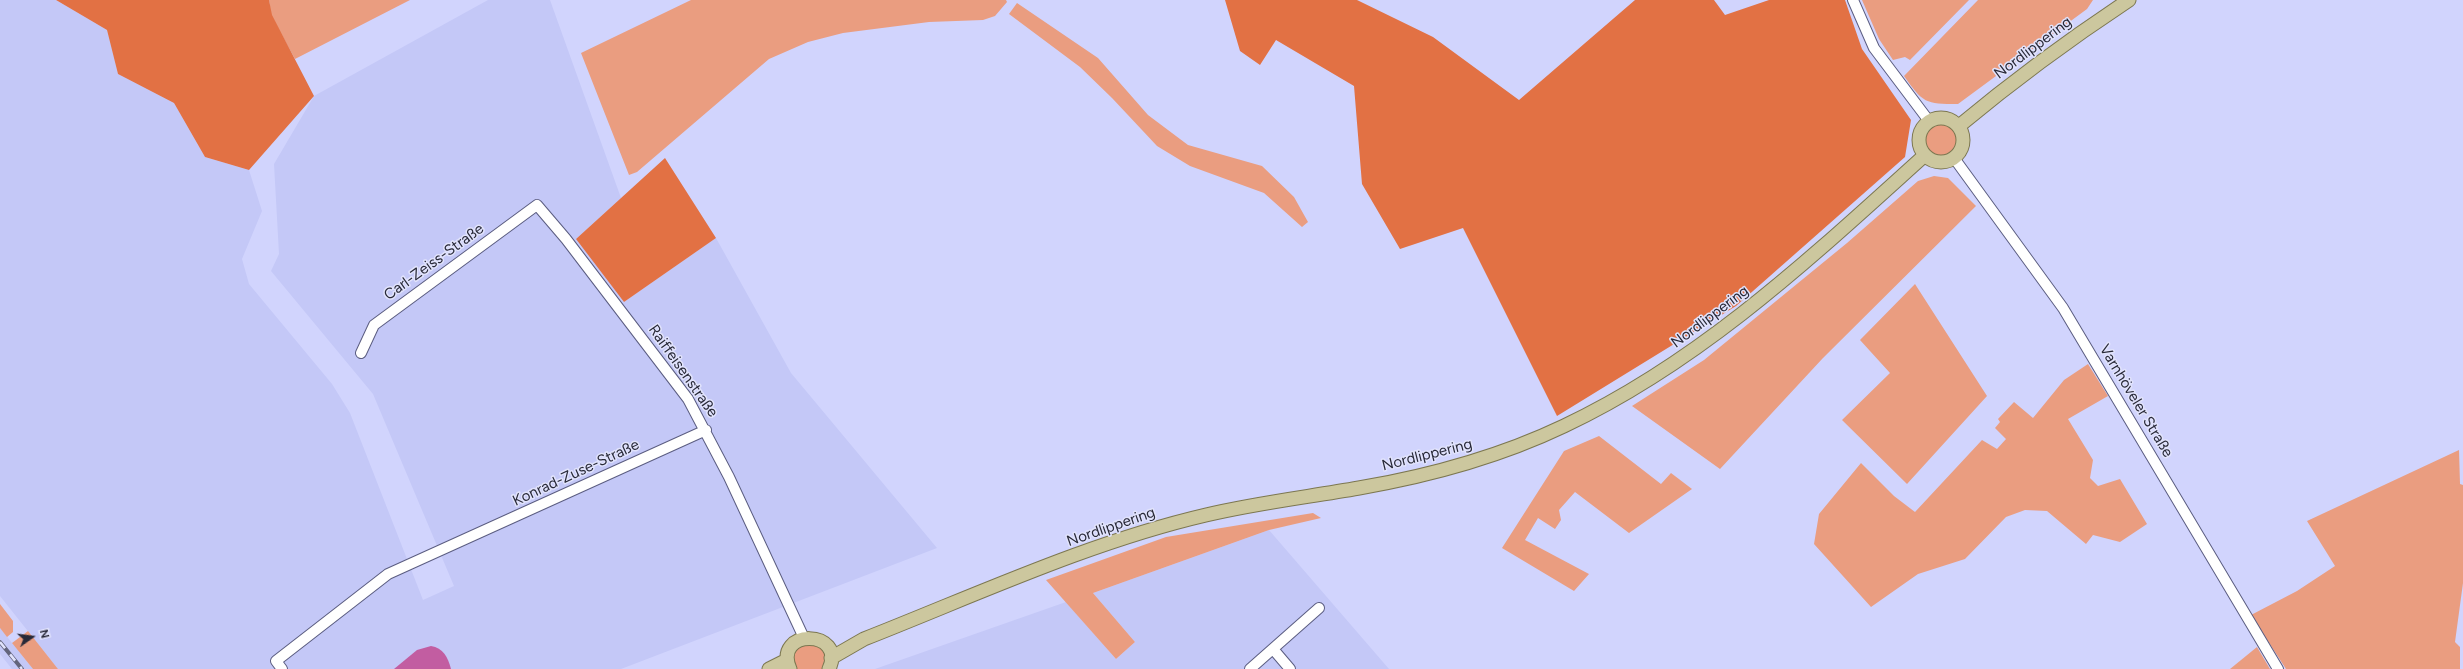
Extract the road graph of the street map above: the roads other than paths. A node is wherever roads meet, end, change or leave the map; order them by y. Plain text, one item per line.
1 (1852, 0) edge
2 (2129, 0) edge
3 (1929, 122) junction
4 (1958, 126) junction
5 (1925, 155) junction
6 (1954, 158) junction
7 (537, 204) joint
8 (360, 353) dead end
9 (706, 430) junction
10 (1318, 608) dead end
11 (804, 638) junction
12 (864, 639) junction
13 (826, 645) junction
14 (1273, 649) junction
15 (830, 663) edge
16 (789, 664) edge
17 (279, 665) edge
18 (769, 669) edge
19 (1250, 669) edge
20 (1290, 669) edge
21 (2278, 669) edge

1 - 3 street
2 - 4 main road, Nordlippering
3 - 4 main road
3 - 5 main road
4 - 6 main road
5 - 6 main road
5 - 12 main road, Nordlippering
6 - 21 street, Varnhöveler Straße
7 - 8 street, Carl-Zeiss-Straße
7 - 9 street, Raiffeisenstraße
9 - 11 street, Raiffeisenstraße
9 - 17 street, Konrad-Zuse-Straße
10 - 14 street
11 - 13 main road
11 - 16 main road
12 - 13 main road, Nordlippering
12 - 15 main road, Nordlippering
13 - 15 main road
14 - 19 street
14 - 20 street
16 - 18 main road

